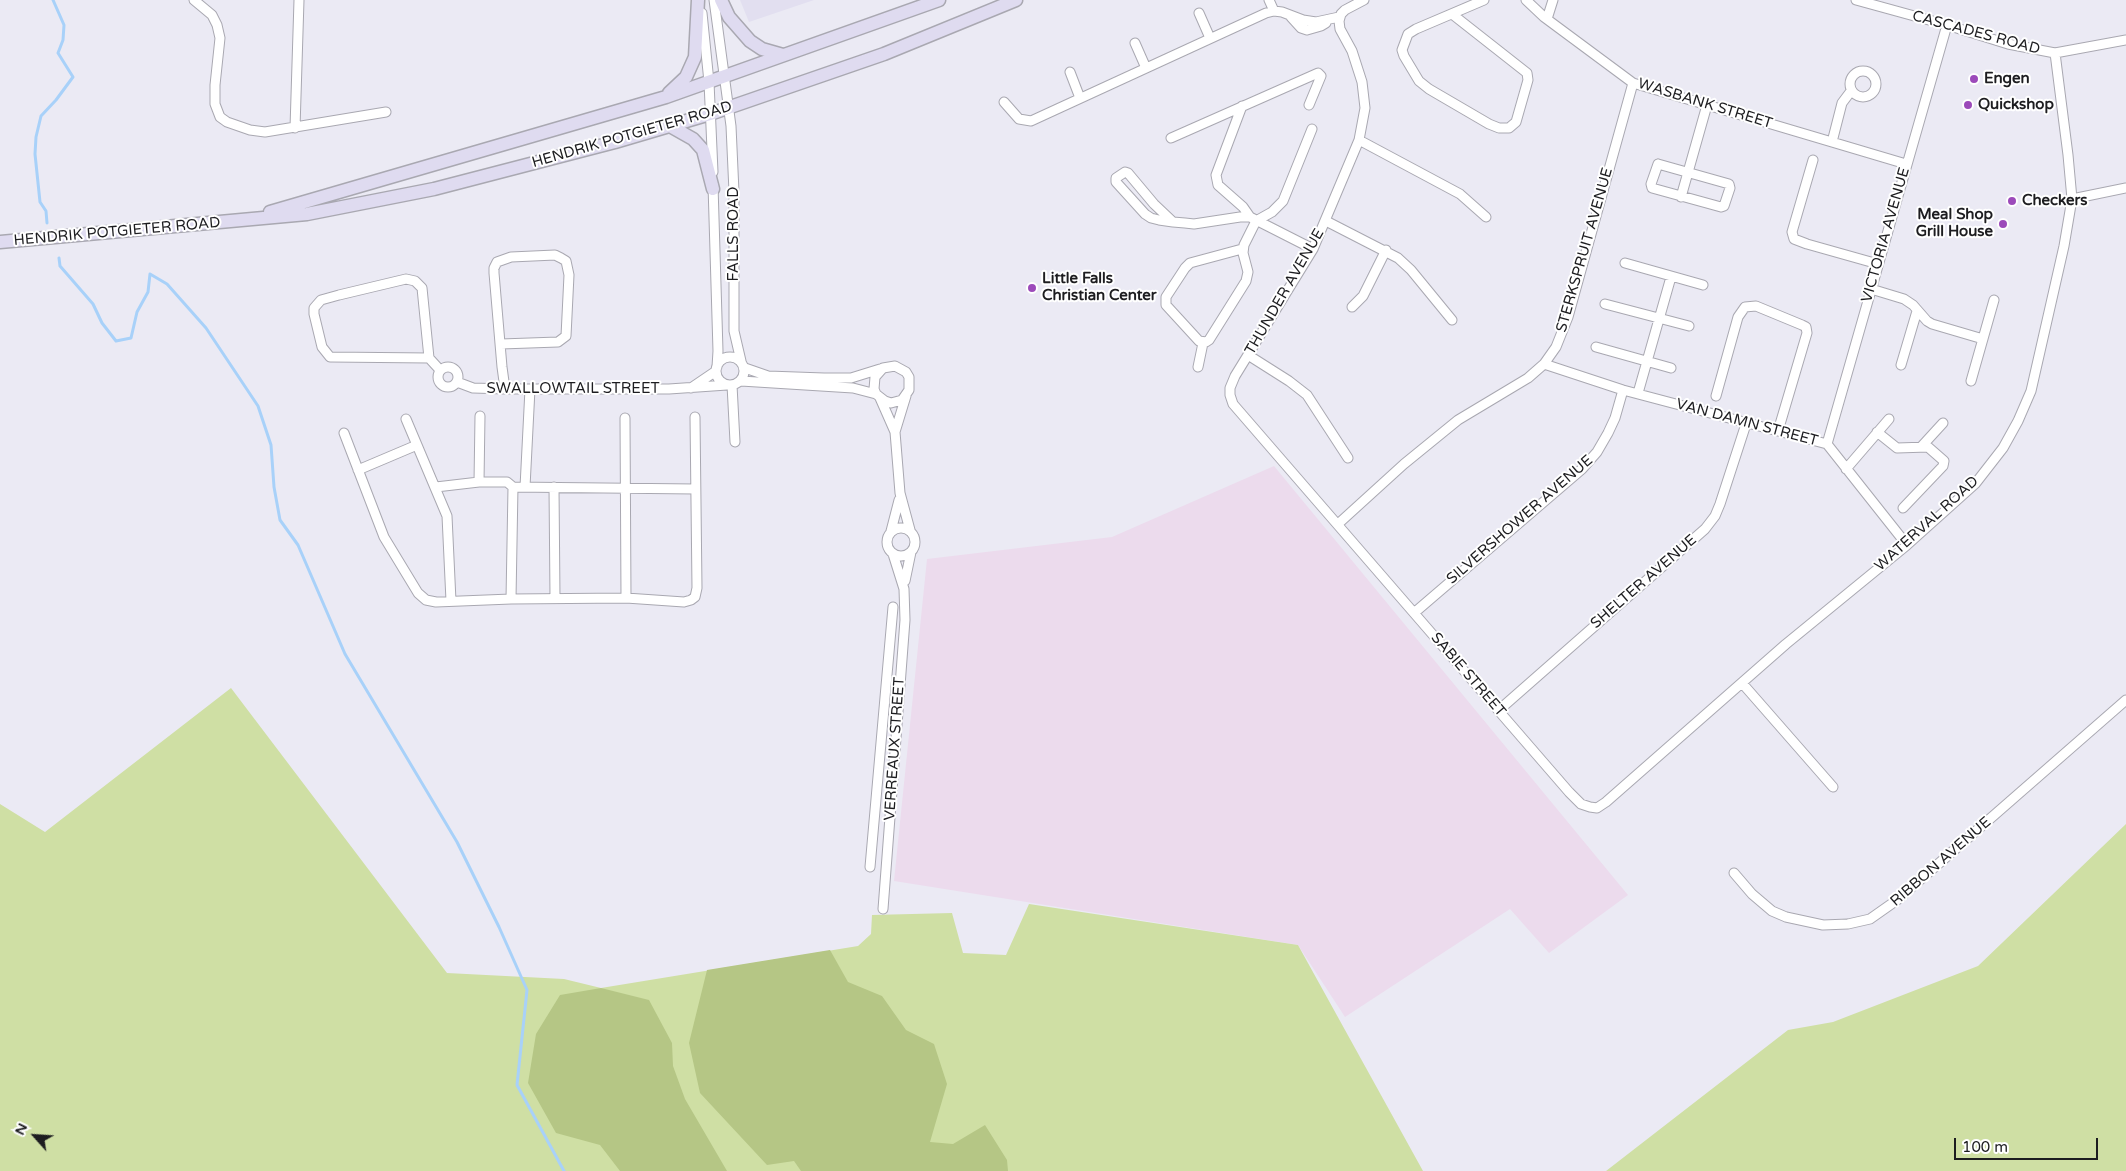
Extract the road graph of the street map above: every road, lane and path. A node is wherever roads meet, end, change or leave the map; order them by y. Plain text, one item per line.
1 (194, 0) edge
2 (299, 0) edge
3 (699, 0) edge
4 (714, 0) edge
5 (721, 0) edge
6 (940, 0) edge
7 (1016, 0) edge
8 (1269, 0) edge
9 (1364, 0) edge
10 (1484, 0) edge
11 (1526, 0) edge
12 (1553, 0) edge
13 (1856, 0) edge
14 (1354, 2) edge
15 (1274, 11) junction
16 (1199, 13) dead end
17 (1452, 14) junction
18 (1339, 17) junction
19 (1547, 19) junction
20 (1946, 25) junction
21 (1210, 38) junction
22 (2126, 40) edge
23 (1135, 42) dead end
24 (2054, 53) junction
25 (782, 56) junction
26 (1146, 68) junction
27 (1070, 72) dead end
28 (725, 76) junction
29 (709, 82) junction
30 (1633, 83) junction
31 (1851, 91) dead end
32 (666, 97) junction
33 (1080, 98) junction
34 (1004, 102) dead end
35 (1309, 105) dead end
36 (1707, 105) junction
37 (1242, 106) junction
38 (729, 107) junction
39 (386, 112) dead end
40 (710, 114) junction
41 (670, 126) junction
42 (295, 128) junction
43 (1312, 129) dead end
44 (1171, 138) dead end
45 (1359, 140) junction
46 (1832, 142) junction
47 (1813, 160) dead end
48 (1906, 164) junction
49 (1688, 172) junction
50 (2126, 188) edge
51 (713, 189) junction
52 (1680, 197) junction
53 (2072, 199) junction
54 (1486, 217) dead end
55 (1253, 219) junction
56 (1326, 221) junction
57 (233, 222) junction
58 (1173, 222) junction
59 (0, 242) edge
60 (1242, 249) junction
61 (1313, 249) junction
62 (1386, 250) junction
63 (1625, 264) dead end
64 (1878, 264) junction
65 (1671, 277) junction
66 (716, 279) junction
67 (734, 279) junction
68 (1703, 285) dead end
69 (1871, 289) junction
70 (1994, 300) dead end
71 (1605, 304) dead end
72 (1352, 307) dead end
73 (1917, 311) junction
74 (1660, 318) junction
75 (1452, 320) dead end
76 (1689, 326) dead end
77 (1983, 339) junction
78 (1203, 342) junction
79 (501, 344) junction
80 (1596, 346) dead end
81 (1248, 355) junction
82 (429, 358) junction
83 (1647, 362) junction
84 (743, 364) junction
85 (1544, 364) junction
86 (1901, 365) dead end
87 (1198, 367) dead end
88 (883, 368) junction
89 (1672, 368) dead end
90 (716, 369) junction
91 (440, 370) junction
92 (1972, 381) dead end
93 (457, 382) junction
94 (733, 384) junction
95 (690, 388) junction
96 (505, 389) junction
97 (530, 389) junction
98 (1623, 390) junction
99 (1638, 393) junction
100 (878, 396) junction
101 (906, 396) junction
102 (1716, 396) dead end
103 (480, 416) dead end
104 (695, 417) dead end
105 (626, 418) dead end
106 (406, 419) dead end
107 (1889, 419) dead end
108 (1942, 423) dead end
109 (1746, 424) junction
110 (1778, 431) junction
111 (895, 432) junction
112 (1877, 432) junction
113 (344, 433) dead end
114 (735, 442) dead end
115 (1827, 444) junction
116 (417, 445) junction
117 (1921, 447) junction
118 (1348, 458) dead end
119 (1846, 468) junction
120 (358, 470) junction
121 (479, 482) junction
122 (436, 487) junction
123 (513, 487) junction
124 (525, 487) junction
125 (554, 487) junction
126 (626, 488) junction
127 (694, 489) junction
128 (900, 493) junction
129 (1903, 508) dead end
130 (1338, 524) junction
131 (910, 530) junction
132 (891, 531) junction
133 (1907, 545) junction
134 (912, 552) junction
135 (893, 554) junction
136 (904, 589) junction
137 (555, 598) junction
138 (626, 598) junction
139 (511, 599) junction
140 (451, 601) junction
141 (893, 607) dead end
142 (1414, 613) junction
143 (1742, 683) junction
144 (2126, 700) edge
145 (1499, 710) junction
146 (1832, 787) dead end
147 (1606, 802) joint
148 (870, 867) dead end
149 (1734, 873) dead end
150 (883, 909) dead end

1 - 42 street
2 - 42 street
3 - 29 street, FALLS ROAD
3 - 32 main road
4 - 28 street, FALLS ROAD
5 - 25 main road
6 - 25 main road, HENDRIK POTGIETER ROAD
7 - 38 main road, HENDRIK POTGIETER ROAD
8 - 15 street
9 - 14 street
10 - 17 street
11 - 19 street, WASBANK STREET
12 - 19 street
13 - 20 street, CASCADES ROAD
14 - 18 street
15 - 18 street
15 - 21 street
16 - 21 street
17 - 17 street
18 - 45 street, THUNDER AVENUE
19 - 30 street, WASBANK STREET
20 - 24 street, CASCADES ROAD
20 - 48 street, VICTORIA AVENUE
21 - 26 street
22 - 24 street, CASCADES ROAD
23 - 26 street
24 - 53 street, WATERVAL ROAD
25 - 28 main road, HENDRIK POTGIETER ROAD
26 - 33 street
27 - 33 street
28 - 29 main road, HENDRIK POTGIETER ROAD
28 - 38 street, FALLS ROAD
29 - 32 main road, HENDRIK POTGIETER ROAD
29 - 40 street, FALLS ROAD
30 - 36 street, WASBANK STREET
30 - 85 street, STERKSPRUIT AVENUE
31 - 46 street
32 - 57 main road, HENDRIK POTGIETER ROAD
33 - 34 street
35 - 37 street
36 - 46 street, WASBANK STREET
36 - 49 street
37 - 44 street
37 - 55 street
38 - 40 main road, HENDRIK POTGIETER ROAD
38 - 67 street, FALLS ROAD
39 - 42 street
40 - 41 main road, HENDRIK POTGIETER ROAD
40 - 51 street, FALLS ROAD
41 - 51 main road
41 - 57 main road, HENDRIK POTGIETER ROAD
43 - 55 street
45 - 54 street
45 - 56 street, THUNDER AVENUE
46 - 48 street, WASBANK STREET
47 - 64 street
48 - 64 street, VICTORIA AVENUE
49 - 52 street
49 - 52 street
49 - 52 street
50 - 53 street
51 - 66 street, FALLS ROAD
53 - 133 street, WATERVAL ROAD
55 - 58 street
55 - 60 street
55 - 61 street
56 - 61 street, THUNDER AVENUE
56 - 62 street
57 - 59 main road, HENDRIK POTGIETER ROAD
58 - 58 street
60 - 78 street
60 - 78 street
61 - 81 street, THUNDER AVENUE
62 - 72 street
62 - 75 street
63 - 65 street
64 - 69 street, VICTORIA AVENUE
65 - 68 street
65 - 74 street
66 - 67 street
66 - 90 street, FALLS ROAD
67 - 84 street, FALLS ROAD
69 - 73 street
69 - 115 street, VICTORIA AVENUE
70 - 77 street
71 - 74 street
73 - 77 street
73 - 86 street
74 - 76 street
74 - 83 street
77 - 92 street
78 - 87 street
79 - 79 street
79 - 96 street
80 - 83 street
81 - 118 street
81 - 130 street, THUNDER AVENUE
82 - 82 street
82 - 91 street
83 - 89 street
83 - 99 street
84 - 88 street
84 - 90 street
84 - 94 street
85 - 98 street, VAN DAMN STREET
85 - 130 street, STERKSPRUIT AVENUE
88 - 100 street
88 - 101 street
90 - 94 street
90 - 95 street
91 - 93 street
91 - 93 street
93 - 96 street, SWALLOWTAIL STREET
94 - 95 street, SWALLOWTAIL STREET
94 - 100 street, SWALLOWTAIL STREET
94 - 114 street
95 - 97 street, SWALLOWTAIL STREET
96 - 97 street, SWALLOWTAIL STREET
97 - 124 street
98 - 99 street, VAN DAMN STREET
98 - 142 street, SILVERSHOWER AVENUE
99 - 109 street, VAN DAMN STREET
100 - 101 street
100 - 111 street
101 - 111 street
102 - 110 street
103 - 121 street
104 - 127 street
105 - 126 street
106 - 116 street
107 - 112 street
108 - 117 street
109 - 110 street, VAN DAMN STREET
109 - 145 street, SHELTER AVENUE
110 - 115 street, VAN DAMN STREET
111 - 128 street
112 - 117 street
112 - 119 street
113 - 120 street
115 - 119 street, VAN DAMN STREET
116 - 120 street
116 - 122 street
117 - 129 street
119 - 133 street, VAN DAMN STREET
120 - 140 street
121 - 122 street
121 - 123 street
122 - 140 street
123 - 124 street
123 - 139 street
124 - 125 street
125 - 126 street
125 - 137 street
126 - 127 street
126 - 138 street
127 - 138 street
128 - 131 street
128 - 132 street
130 - 142 street, SABIE STREET
131 - 132 street
131 - 134 street
132 - 135 street
133 - 143 street, WATERVAL ROAD
134 - 135 street
134 - 136 street, VERREAUX STREET
135 - 136 street, VERREAUX STREET
136 - 150 street, VERREAUX STREET
137 - 138 street
137 - 139 street
139 - 140 street
141 - 148 street
142 - 145 street, SABIE STREET
143 - 146 street
143 - 147 street, WATERVAL ROAD
144 - 149 street, RIBBON AVENUE
145 - 147 street, SABIE STREET

